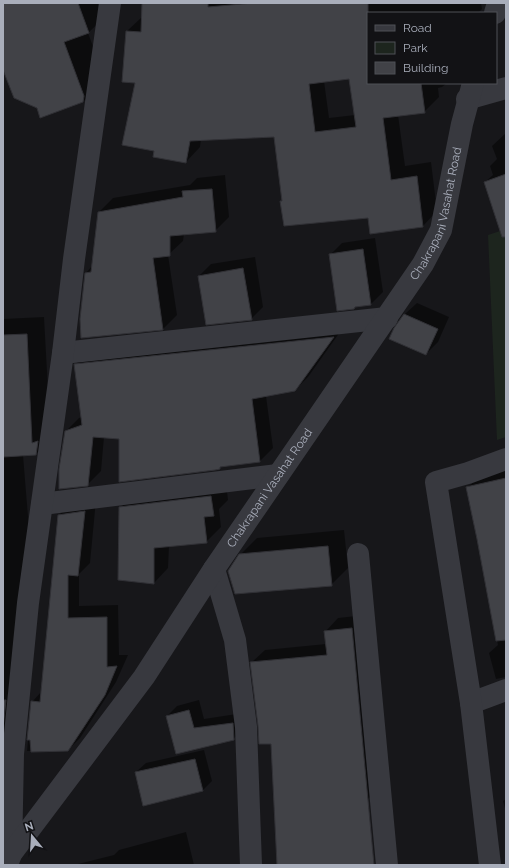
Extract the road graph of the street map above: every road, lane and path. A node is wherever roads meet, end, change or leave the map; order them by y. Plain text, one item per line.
1 (110, 3) edge
2 (506, 88) edge
3 (470, 91) edge
4 (387, 318) junction
5 (63, 353) junction
6 (506, 459) edge
7 (278, 475) junction
8 (42, 504) junction
9 (358, 554) dead end
10 (214, 569) junction
11 (506, 690) edge
12 (471, 703) junction
13 (9, 859) edge
14 (251, 865) edge
15 (387, 865) edge
16 (490, 865) edge

1 - 5 street
2 - 3 street
3 - 4 street, Chakrapani Vasahat Road
4 - 5 street
4 - 7 street, Chakrapani Vasahat Road
5 - 8 street
6 - 12 street
7 - 8 street
7 - 10 street, Chakrapani Vasahat Road
8 - 13 street
9 - 15 street
10 - 13 street, Chakrapani Vasahat Road
10 - 14 street
11 - 12 street
12 - 16 street

